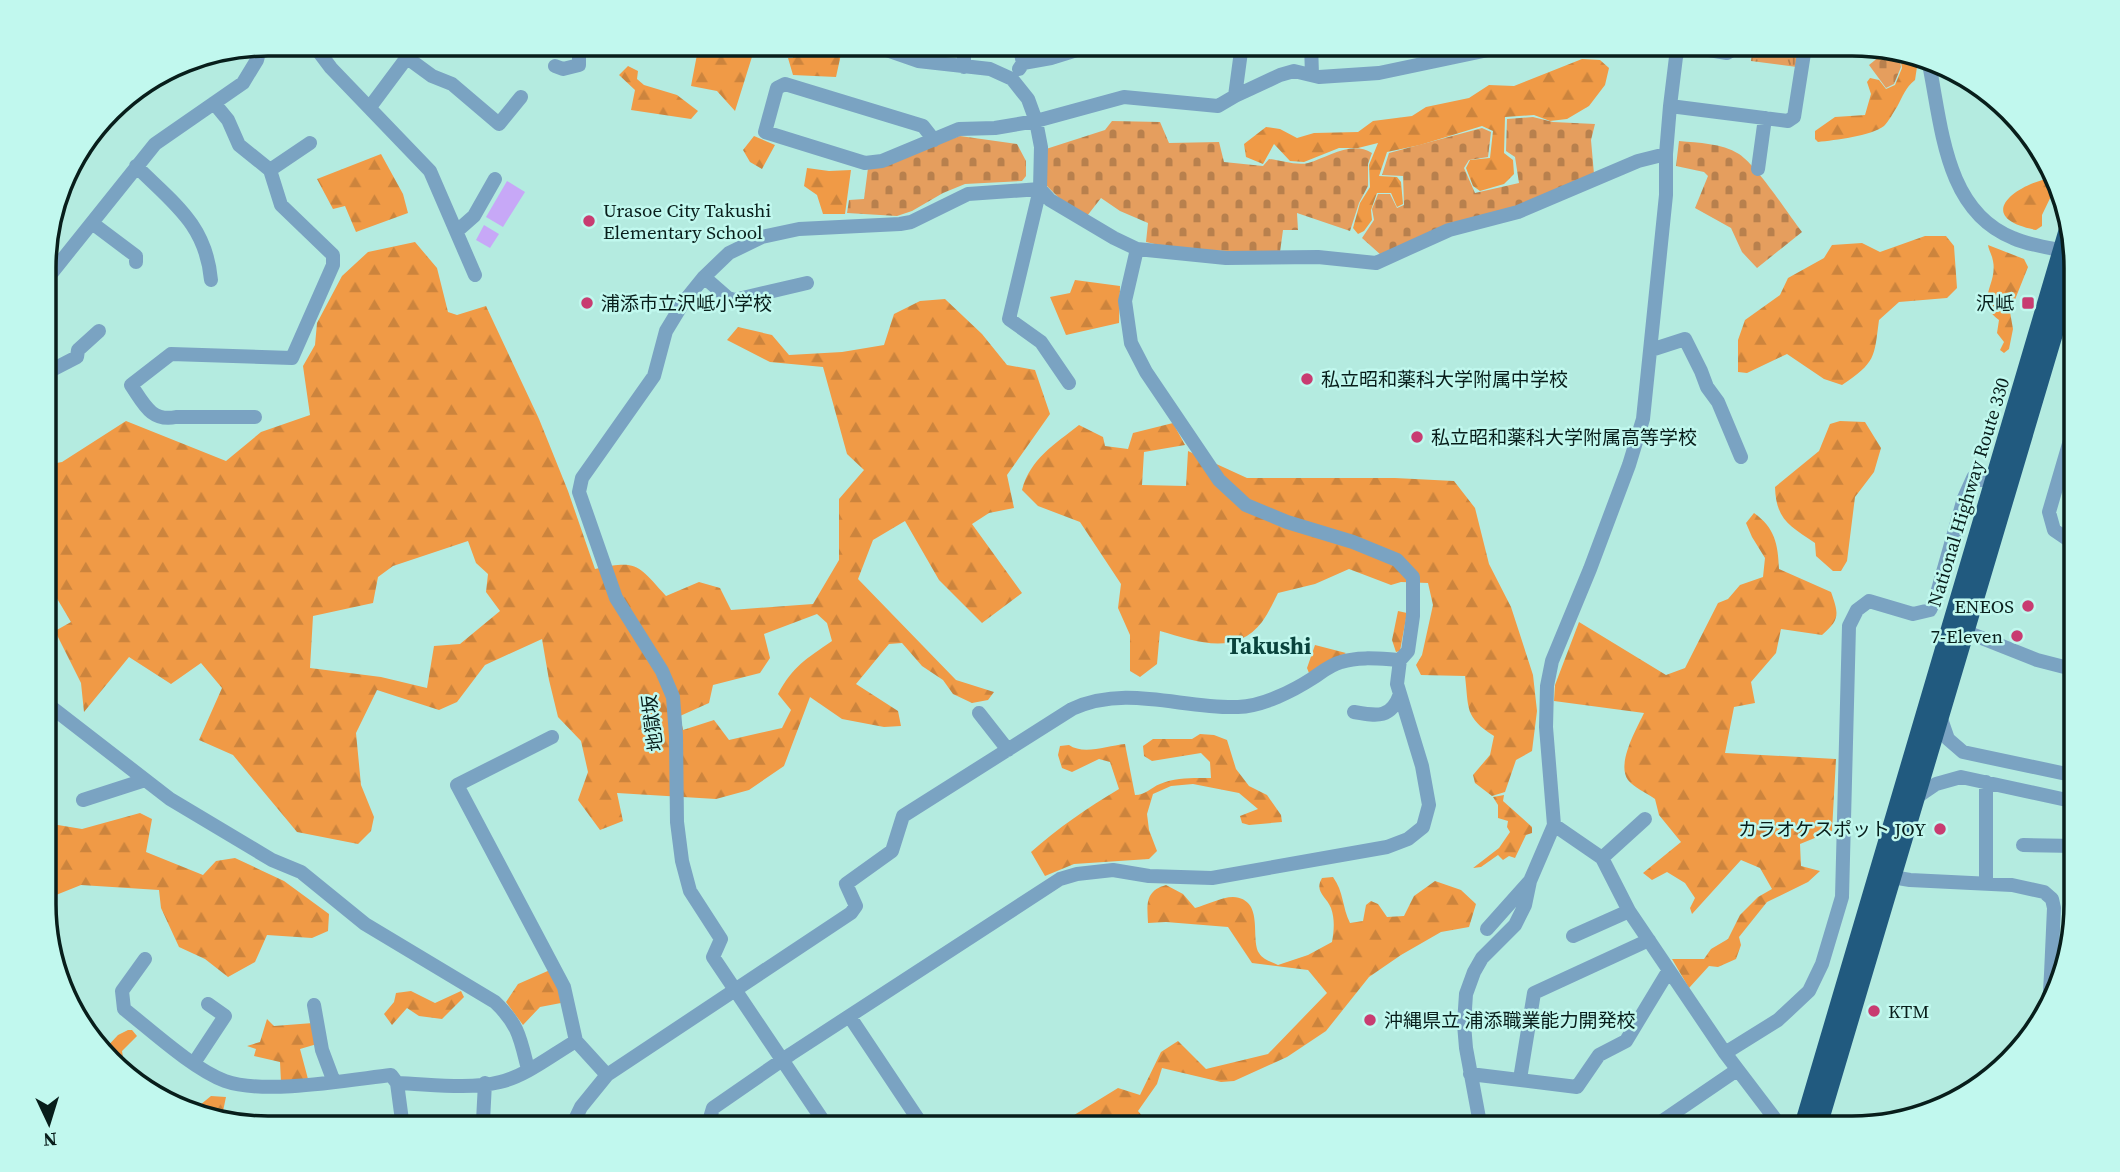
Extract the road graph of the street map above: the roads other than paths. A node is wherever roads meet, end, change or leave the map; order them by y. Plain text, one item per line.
1 (258, 56) edge
2 (322, 56) edge
3 (579, 56) edge
4 (904, 56) edge
5 (964, 56) edge
6 (1022, 56) edge
7 (1057, 56) edge
8 (1240, 56) edge
9 (1311, 56) edge
10 (1460, 56) edge
11 (1676, 56) edge
12 (1804, 56) edge
13 (406, 57) joint
14 (1023, 63) junction
15 (555, 66) dead end
16 (964, 67) junction
17 (1930, 71) edge
18 (1311, 75) junction
19 (1012, 79) junction
20 (1235, 96) junction
21 (521, 97) dead end
22 (214, 103) junction
23 (370, 107) junction
24 (1671, 107) junction
25 (1765, 118) junction
26 (1036, 121) junction
27 (934, 140) junction
28 (310, 143) dead end
29 (1666, 154) junction
30 (136, 166) junction
31 (270, 170) junction
32 (1758, 170) dead end
33 (495, 179) dead end
34 (1040, 189) junction
35 (92, 223) junction
36 (457, 231) junction
37 (2063, 248) edge
38 (1138, 249) junction
39 (2064, 250) edge
40 (136, 262) dead end
41 (56, 268) edge
42 (475, 275) dead end
43 (704, 277) junction
44 (211, 280) dead end
45 (807, 283) dead end
46 (2064, 298) edge
47 (99, 331) dead end
48 (1651, 350) junction
49 (56, 368) edge
50 (1069, 383) dead end
51 (255, 417) dead end
52 (1741, 457) dead end
53 (2064, 461) edge
54 (1994, 482) junction
55 (2064, 537) edge
56 (1964, 631) junction
57 (1400, 660) junction
58 (2064, 667) edge
59 (1400, 694) junction
60 (1354, 712) dead end
61 (56, 713) edge
62 (979, 713) dead end
63 (1940, 715) junction
64 (552, 737) dead end
65 (1008, 750) junction
66 (2064, 773) edge
67 (145, 779) junction
68 (1986, 782) junction
69 (2064, 788) edge
70 (2060, 798) junction
71 (1914, 799) junction
72 (2064, 799) edge
73 (83, 800) dead end
74 (1645, 819) dead end
75 (1554, 825) junction
76 (2023, 845) dead end
77 (2064, 846) edge
78 (1602, 858) junction
79 (1892, 877) junction
80 (1530, 881) junction
81 (1986, 883) junction
82 (1629, 911) junction
83 (1487, 929) dead end
84 (1573, 936) dead end
85 (1648, 940) junction
86 (145, 958) dead end
87 (2054, 968) edge
88 (1669, 970) junction
89 (735, 988) junction
90 (208, 1004) dead end
91 (314, 1005) dead end
92 (850, 1017) junction
93 (576, 1041) junction
94 (1725, 1053) junction
95 (783, 1060) junction
96 (194, 1063) junction
97 (528, 1069) junction
98 (1737, 1070) junction
99 (1470, 1074) junction
100 (607, 1075) junction
101 (1520, 1079) junction
102 (334, 1082) junction
103 (397, 1083) junction
104 (485, 1083) junction
105 (401, 1116) edge
106 (482, 1116) edge
107 (577, 1116) edge
108 (711, 1116) edge
109 (820, 1116) edge
110 (916, 1116) edge
111 (1479, 1116) edge
112 (1670, 1116) edge
113 (1773, 1116) edge
114 (1807, 1116) edge
115 (1821, 1116) edge

1 - 22 street
2 - 23 street
3 - 15 street
4 - 16 street
5 - 16 street
6 - 14 street
7 - 14 street
8 - 20 street
9 - 18 street
10 - 18 street
11 - 24 street
12 - 25 street
13 - 21 street
13 - 23 street
14 - 19 street
16 - 19 street
17 - 39 street
18 - 20 street
19 - 26 street
20 - 26 street
22 - 30 street
22 - 31 street
23 - 36 street
24 - 25 street
24 - 29 street
25 - 32 street
26 - 27 street
26 - 34 street
27 - 27 street
28 - 31 street
29 - 38 street
29 - 48 street
30 - 35 street
30 - 44 street
31 - 51 street
33 - 36 street
34 - 38 street
34 - 43 street
34 - 50 street
35 - 40 street
35 - 41 street
36 - 42 street
37 - 54 highway, National Highway Route 330
38 - 57 street
43 - 45 street
43 - 89 street, 地獄坂
46 - 56 highway, National Highway Route 330
47 - 49 street
48 - 52 street
48 - 75 street
53 - 55 street
54 - 94 street
54 - 114 highway, National Highway Route 330
56 - 58 street
56 - 63 highway, National Highway Route 330
57 - 59 street
57 - 65 street
59 - 60 street
59 - 92 street
61 - 67 street
62 - 65 street
63 - 66 street
63 - 71 highway, National Highway Route 330
64 - 93 street
65 - 89 street
67 - 73 street
67 - 97 street
68 - 70 street
68 - 71 street
68 - 81 street
69 - 70 street
70 - 72 street
71 - 79 highway, National Highway Route 330
74 - 78 street
75 - 78 street
75 - 80 street
76 - 77 street
78 - 82 street
79 - 81 street
79 - 115 highway, National Highway Route 330
80 - 83 street
80 - 99 street
81 - 87 street
82 - 84 street
82 - 85 street
85 - 88 street
85 - 101 street
86 - 96 street
88 - 94 street
88 - 101 street
89 - 95 street
89 - 100 street
90 - 96 street
91 - 102 street
92 - 95 street
92 - 110 street
93 - 97 street
93 - 100 street
94 - 98 street
95 - 108 street
95 - 109 street
96 - 102 street
97 - 104 street
98 - 112 street
98 - 113 street
99 - 101 street
99 - 111 street
100 - 107 street
102 - 103 street
103 - 104 street
103 - 105 street
104 - 106 street

